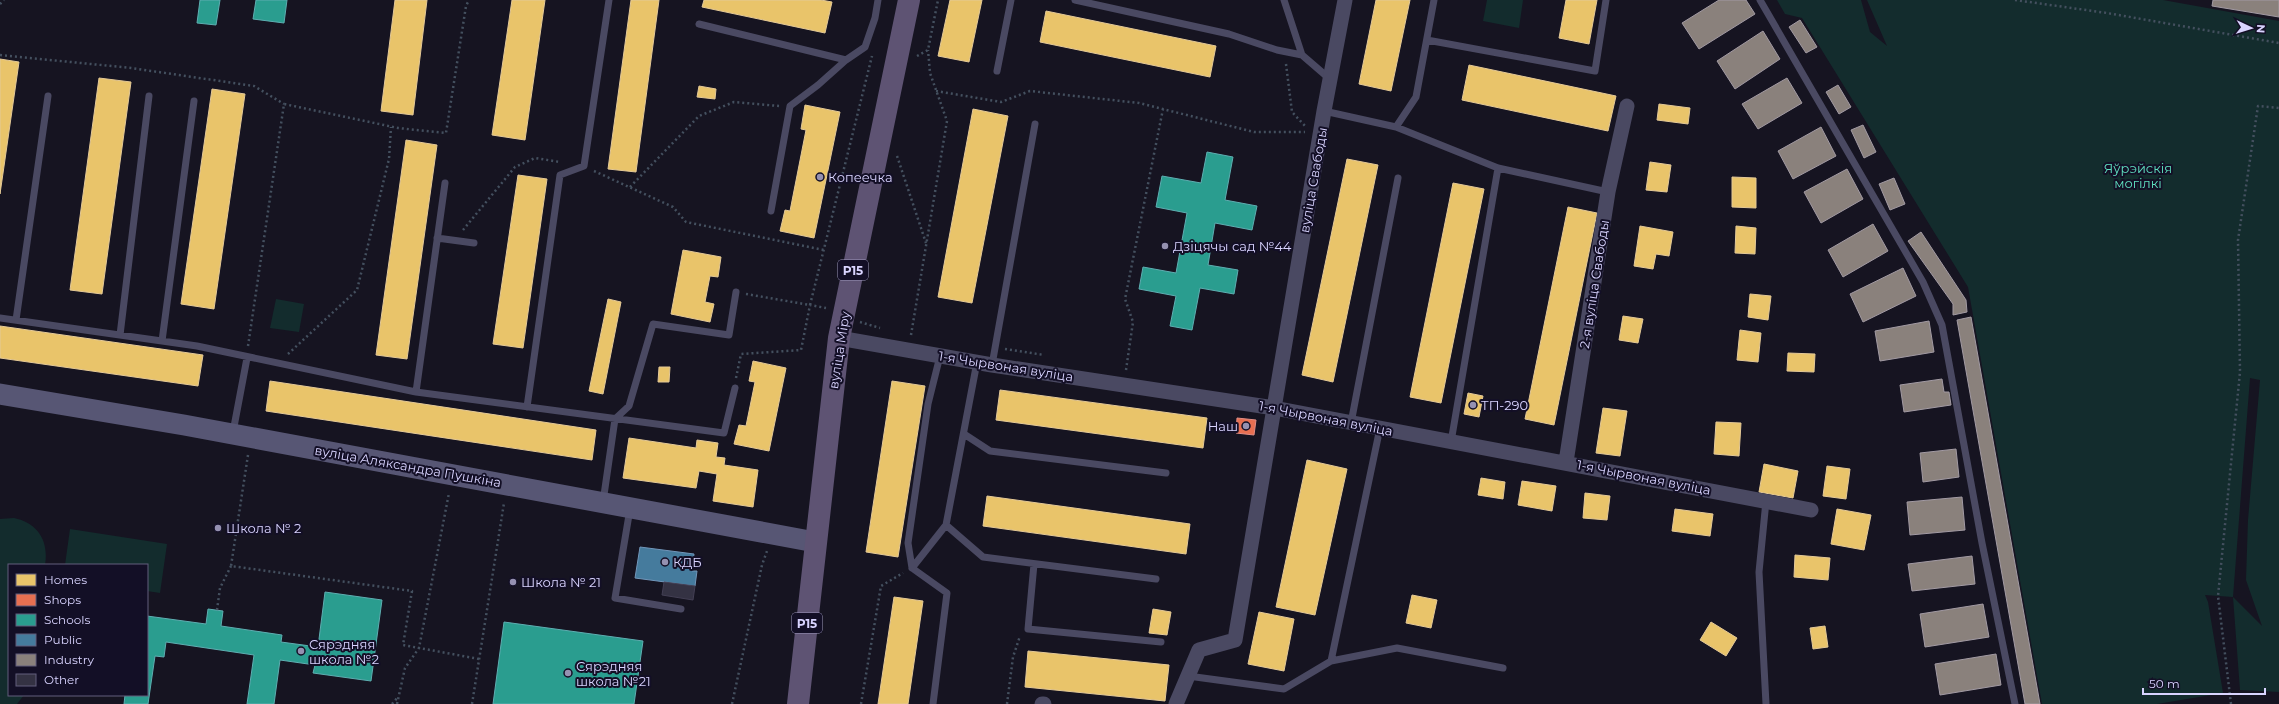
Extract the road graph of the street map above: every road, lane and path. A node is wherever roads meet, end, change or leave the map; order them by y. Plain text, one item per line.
1 (4, 0) edge
2 (469, 0) edge
3 (609, 0) edge
4 (878, 0) edge
5 (909, 0) edge
6 (1011, 0) edge
7 (1075, 0) edge
8 (1284, 0) edge
9 (1345, 0) edge
10 (1434, 0) edge
11 (1606, 0) edge
12 (1760, 0) edge
13 (2015, 0) edge
14 (0, 4) edge
15 (699, 24) dead end
16 (1427, 40) junction
17 (2279, 43) edge
18 (874, 49) dead end
19 (928, 50) dead end
20 (1285, 51) junction
21 (0, 55) edge
22 (1302, 55) junction
23 (846, 60) junction
24 (997, 71) dead end
25 (1332, 80) junction
26 (936, 91) junction
27 (48, 96) dead end
28 (149, 96) dead end
29 (194, 101) dead end
30 (284, 104) junction
31 (790, 106) junction
32 (1627, 106) dead end
33 (2279, 108) edge
34 (1163, 109) junction
35 (1324, 111) junction
36 (1035, 124) dead end
37 (391, 126) junction
38 (1396, 127) junction
39 (894, 148) dead end
40 (584, 166) junction
41 (1498, 168) junction
42 (1398, 178) dead end
43 (445, 183) dead end
44 (630, 187) junction
45 (1608, 192) junction
46 (771, 211) dead end
47 (437, 238) junction
48 (454, 240) junction
49 (474, 243) dead end
50 (926, 244) junction
51 (824, 250) junction
52 (736, 292) joint
53 (810, 305) junction
54 (832, 309) dead end
55 (0, 318) edge
56 (16, 320) junction
57 (860, 322) dead end
58 (881, 328) dead end
59 (120, 335) junction
60 (903, 335) dead end
61 (910, 337) junction
62 (839, 338) junction
63 (918, 338) dead end
64 (162, 341) junction
65 (995, 347) junction
66 (940, 356) junction
67 (1049, 356) dead end
68 (247, 358) junction
69 (977, 362) junction
70 (278, 364) junction
71 (992, 365) junction
72 (1118, 368) dead end
73 (1126, 370) junction
74 (1134, 371) dead end
75 (735, 388) joint
76 (416, 392) junction
77 (0, 394) edge
78 (527, 407) junction
79 (1274, 408) junction
80 (615, 419) junction
81 (1351, 423) junction
82 (1380, 428) junction
83 (232, 434) junction
84 (964, 434) junction
85 (1450, 443) junction
86 (248, 455) dead end
87 (1566, 462) junction
88 (1166, 473) dead end
89 (450, 488) dead end
90 (1766, 501) junction
91 (504, 502) dead end
92 (603, 502) junction
93 (630, 507) junction
94 (1810, 510) dead end
95 (946, 525) junction
96 (815, 542) junction
97 (770, 545) dead end
98 (1034, 564) junction
99 (231, 566) junction
100 (912, 568) junction
101 (1156, 579) dead end
102 (681, 609) dead end
103 (217, 610) dead end
104 (1028, 630) junction
105 (1161, 642) dead end
106 (419, 648) junction
107 (479, 659) junction
108 (1331, 661) junction
109 (1503, 668) dead end
110 (1188, 676) junction
111 (399, 696) junction
112 (392, 704) edge
113 (398, 704) edge
114 (472, 704) edge
115 (732, 704) edge
116 (798, 704) edge
117 (861, 704) edge
118 (933, 704) edge
119 (1007, 704) edge
120 (1176, 704) edge
121 (1766, 704) edge
122 (2015, 704) edge
123 (2231, 704) edge

1 - 14 path
2 - 37 path
3 - 40 lane
4 - 23 lane
5 - 62 main road, вуліца Міру / Р15
6 - 24 lane
7 - 20 lane
8 - 22 lane
9 - 25 street, вуліца Свабоды
10 - 16 lane
11 - 16 lane
12 - 122 lane
13 - 17 path
15 - 23 lane
16 - 38 lane
18 - 51 path
19 - 26 path
20 - 22 lane
20 - 34 path
21 - 30 path
22 - 25 lane
23 - 31 lane
25 - 35 street, вуліца Свабоды
26 - 34 path
26 - 50 path
27 - 56 lane
28 - 59 lane
29 - 64 lane
30 - 37 path
30 - 68 path
31 - 44 path
31 - 46 lane
32 - 45 street, 2-я вуліца Свабоды
33 - 123 path
34 - 73 path
35 - 38 lane
35 - 79 street, вуліца Свабоды
36 - 65 lane
37 - 70 path
38 - 41 lane
39 - 50 path
40 - 44 path
40 - 48 path
40 - 78 lane
41 - 45 lane
41 - 85 lane
42 - 81 lane
43 - 47 lane
44 - 51 path
45 - 87 street, 2-я вуліца Свабоды
47 - 48 lane
47 - 76 lane
48 - 49 lane
50 - 61 path
51 - 53 path
52 - 53 path
52 - 80 lane
53 - 54 path
53 - 75 path
55 - 56 lane
56 - 59 lane
57 - 58 path
59 - 64 lane
60 - 61 path
61 - 63 path
62 - 66 street, 1-я Чырвоная вуліца
62 - 96 main road, вуліца Міру / Р15
64 - 68 lane
65 - 67 path
65 - 71 lane
66 - 69 street, 1-я Чырвоная вуліца
66 - 100 lane
68 - 70 lane
68 - 83 lane
69 - 71 street, 1-я Чырвоная вуліца
69 - 84 lane
70 - 76 lane
71 - 79 street, 1-я Чырвоная вуліца
72 - 73 path
73 - 74 path
75 - 80 lane
76 - 78 lane
77 - 83 street, вуліца Аляксандра Пушкіна
78 - 80 lane
79 - 81 street, 1-я Чырвоная вуліца
79 - 110 street, вуліца Свабоды
80 - 92 lane
81 - 82 street, 1-я Чырвоная вуліца
82 - 85 street, 1-я Чырвоная вуліца
82 - 108 lane
83 - 92 street, вуліца Аляксандра Пушкіна
84 - 88 lane
84 - 95 lane
85 - 87 street, 1-я Чырвоная вуліца
86 - 99 path
87 - 90 street, 1-я Чырвоная вуліца
89 - 106 path
90 - 94 street, 1-я Чырвоная вуліца
90 - 121 lane
91 - 107 path
92 - 93 street, вуліца Аляксандра Пушкіна
93 - 96 street, вуліца Аляксандра Пушкіна
93 - 102 lane
95 - 98 lane
95 - 100 lane
96 - 116 main road, вуліца Міру / Р15
97 - 115 path
98 - 101 lane
98 - 104 lane
99 - 103 path
99 - 106 path
100 - 117 path
100 - 118 lane
104 - 105 lane
104 - 119 path
106 - 107 path
106 - 111 path
107 - 114 path
108 - 109 lane
108 - 110 lane
110 - 120 street
111 - 112 path
111 - 113 path

